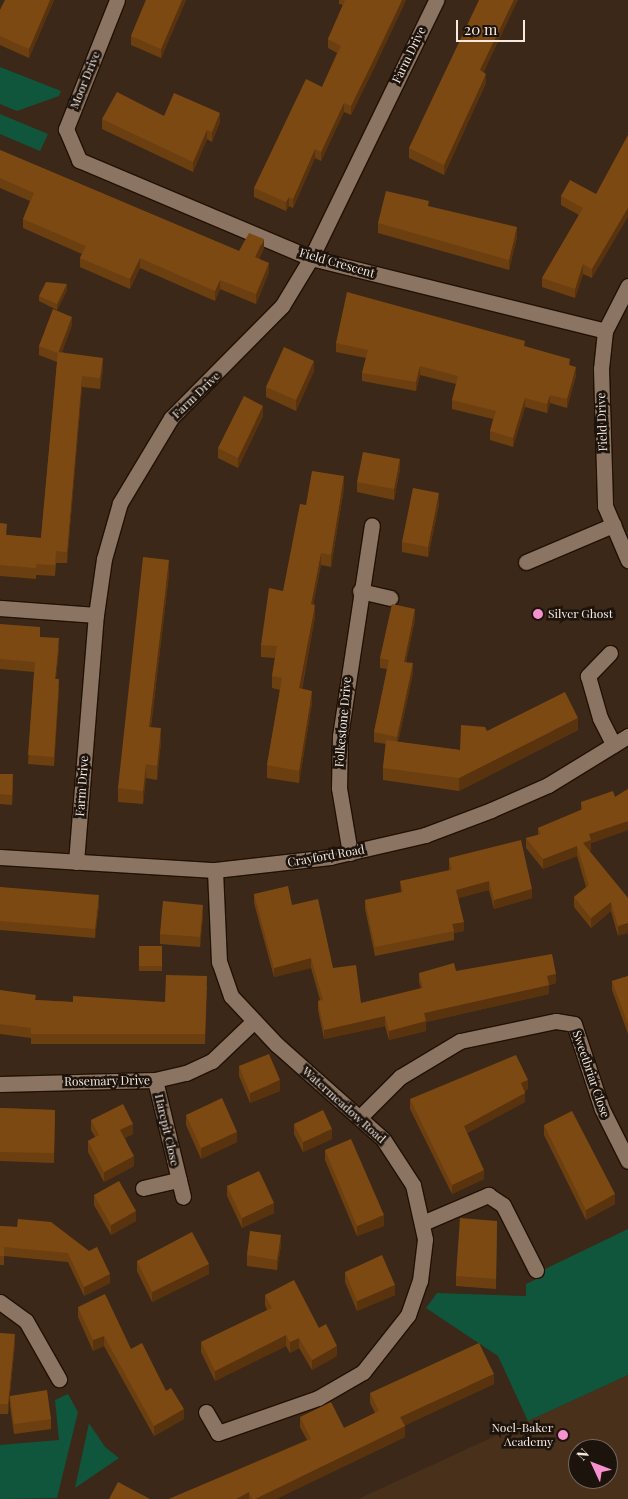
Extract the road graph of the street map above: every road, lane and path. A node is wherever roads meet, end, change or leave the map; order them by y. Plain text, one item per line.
1 (117, 0) edge
2 (436, 0) edge
3 (79, 160) joint
4 (311, 258) junction
5 (628, 286) edge
6 (605, 331) junction
7 (372, 525) dead end
8 (613, 525) junction
9 (628, 560) edge
10 (526, 562) dead end
11 (360, 591) junction
12 (390, 598) dead end
13 (0, 608) edge
14 (96, 615) junction
15 (610, 653) dead end
16 (628, 736) edge
17 (614, 745) junction
18 (350, 853) junction
19 (0, 857) edge
20 (76, 862) junction
21 (215, 870) junction
22 (254, 1021) junction
23 (155, 1080) junction
24 (0, 1084) edge
25 (360, 1117) junction
26 (627, 1155) edge
27 (179, 1180) junction
28 (143, 1188) dead end
29 (183, 1197) dead end
30 (425, 1222) junction
31 (536, 1270) dead end
32 (0, 1302) edge
33 (59, 1378) dead end
34 (206, 1412) dead end

1 - 3 street, Moor Drive
2 - 4 street, Farm Drive
3 - 4 street, Field Crescent
4 - 6 street, Field Crescent
4 - 14 street, Farm Drive
5 - 6 street, Field Drive
6 - 8 street, Field Drive
7 - 11 street, Folkestone Drive
8 - 9 street, Field Drive
8 - 10 street
11 - 12 street
11 - 18 street, Folkestone Drive
13 - 14 street
14 - 20 street, Farm Drive
15 - 17 street
16 - 17 street, Crayford Road
17 - 18 street, Crayford Road
18 - 21 street, Crayford Road
19 - 20 street, Crayford Road
20 - 21 street, Crayford Road
21 - 22 street, Watermeadow Road
22 - 23 street, Rosemary Drive
22 - 25 street, Watermeadow Road
23 - 24 street, Rosemary Drive
23 - 27 street, Harepit Close
25 - 26 street, Sweetbriar Close
25 - 30 street, Watermeadow Road
27 - 28 street, Harepit Close
27 - 29 street, Harepit Close
30 - 31 street
30 - 34 street, Watermeadow Road
32 - 33 street

